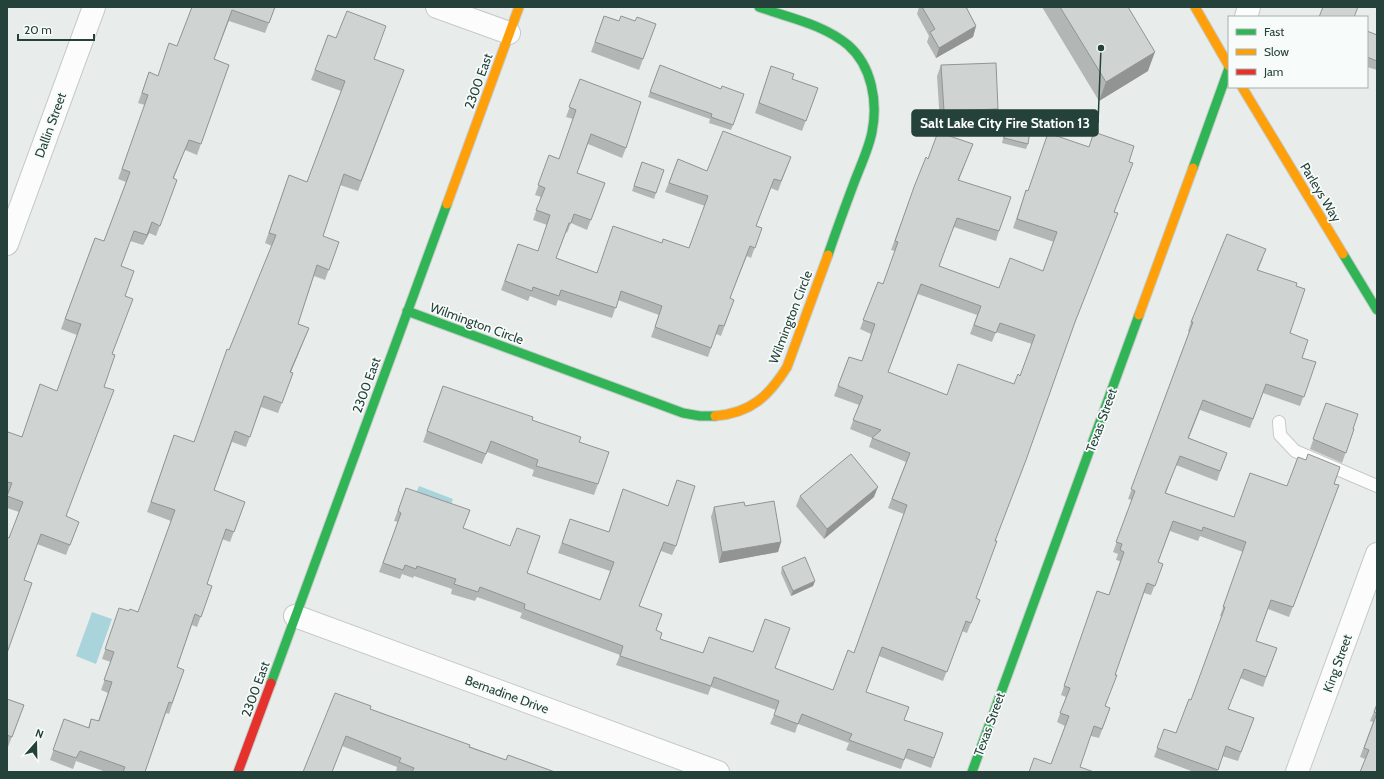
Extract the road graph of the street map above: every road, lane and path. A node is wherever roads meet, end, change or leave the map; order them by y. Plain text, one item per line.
1 (94, 7) edge
2 (438, 7) edge
3 (519, 7) edge
4 (759, 7) edge
5 (1194, 7) edge
6 (509, 33) junction
7 (1228, 65) edge
8 (1228, 70) edge
9 (1243, 88) edge
10 (7, 244) edge
11 (1377, 310) edge
12 (407, 311) junction
13 (1279, 422) dead end
14 (1377, 486) edge
15 (1377, 554) edge
16 (295, 616) junction
17 (238, 772) edge
18 (718, 772) edge
19 (972, 772) edge
20 (1297, 772) edge

1 - 10 street, Dallin Street
2 - 6 street
3 - 6 street, 2300 East
4 - 12 street, Wilmington Circle
5 - 7 street
6 - 12 street, 2300 East
8 - 19 street, Texas Street
9 - 11 street, Parleys Way
12 - 16 street, 2300 East
13 - 14 lane
15 - 20 street, King Street
16 - 17 street, 2300 East
16 - 18 street, Bernadine Drive

